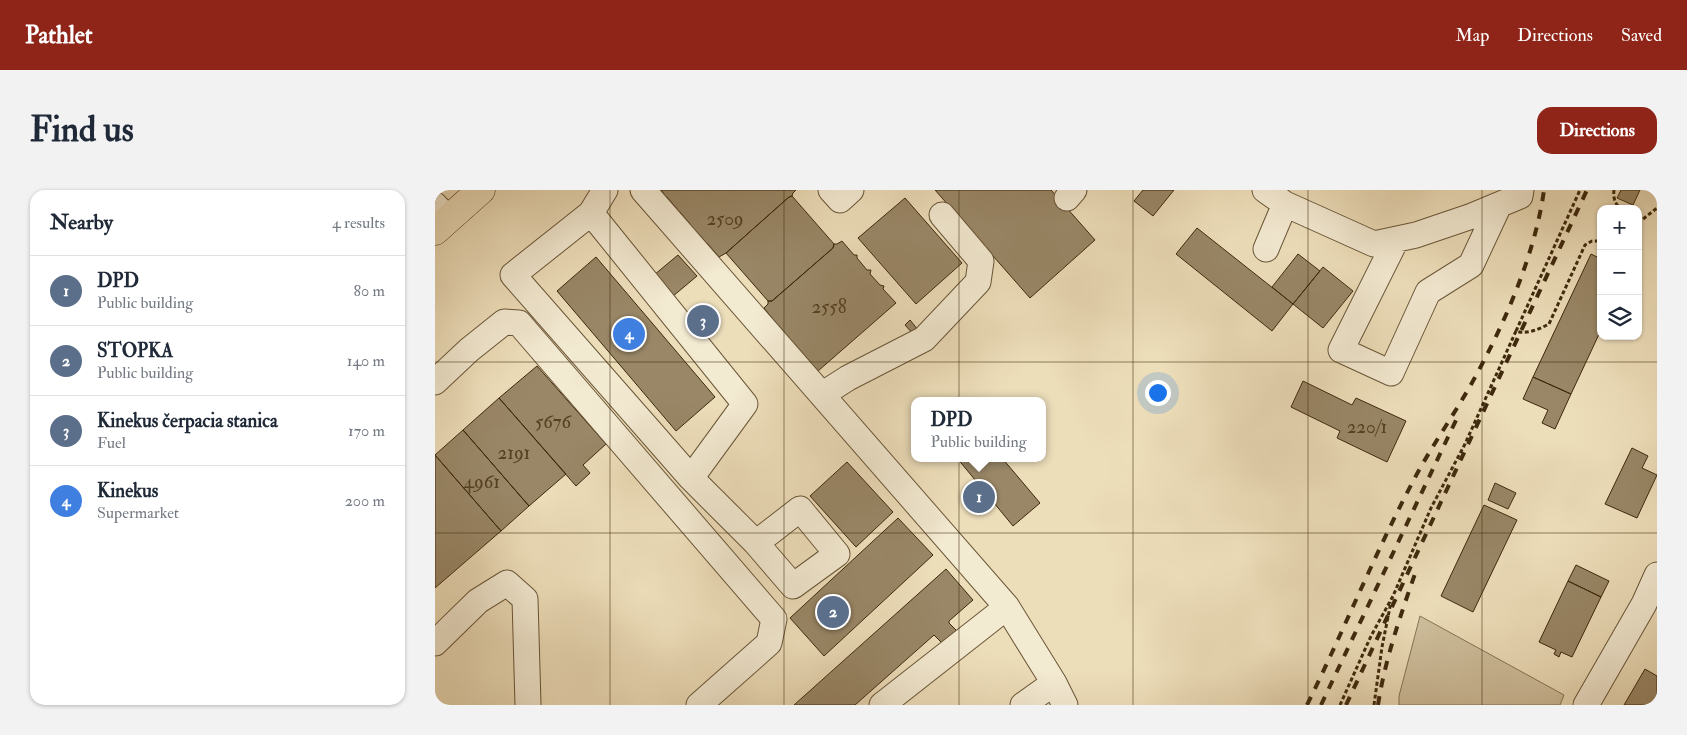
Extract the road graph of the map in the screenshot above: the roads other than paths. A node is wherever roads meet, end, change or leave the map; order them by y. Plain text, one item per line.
1 (481, 190) edge
2 (605, 190) edge
3 (643, 190) edge
4 (831, 190) edge
5 (851, 190) edge
6 (1521, 190) edge
7 (1275, 197) edge
8 (1499, 205) junction
9 (591, 213) junction
10 (943, 215) dead end
11 (439, 218) edge
12 (1396, 240) junction
13 (1266, 249) dead end
14 (435, 382) edge
15 (823, 394) junction
16 (691, 478) junction
17 (756, 543) dead end
18 (1657, 575) edge
19 (1007, 607) junction
20 (435, 643) edge
21 (1051, 694) edge
22 (528, 705) edge
23 (699, 705) edge
24 (882, 705) edge
25 (1023, 705) edge
26 (1065, 705) edge
27 (1585, 705) edge

1 - 11 main road
2 - 9 street
3 - 15 street
4 - 5 street
6 - 8 street
7 - 12 street
7 - 13 street
8 - 12 street
8 - 12 street
9 - 16 street
9 - 16 street
10 - 15 street
14 - 23 street
15 - 19 street
16 - 17 street
18 - 27 street
19 - 21 street
19 - 24 street
20 - 22 street
21 - 25 street
21 - 26 street

